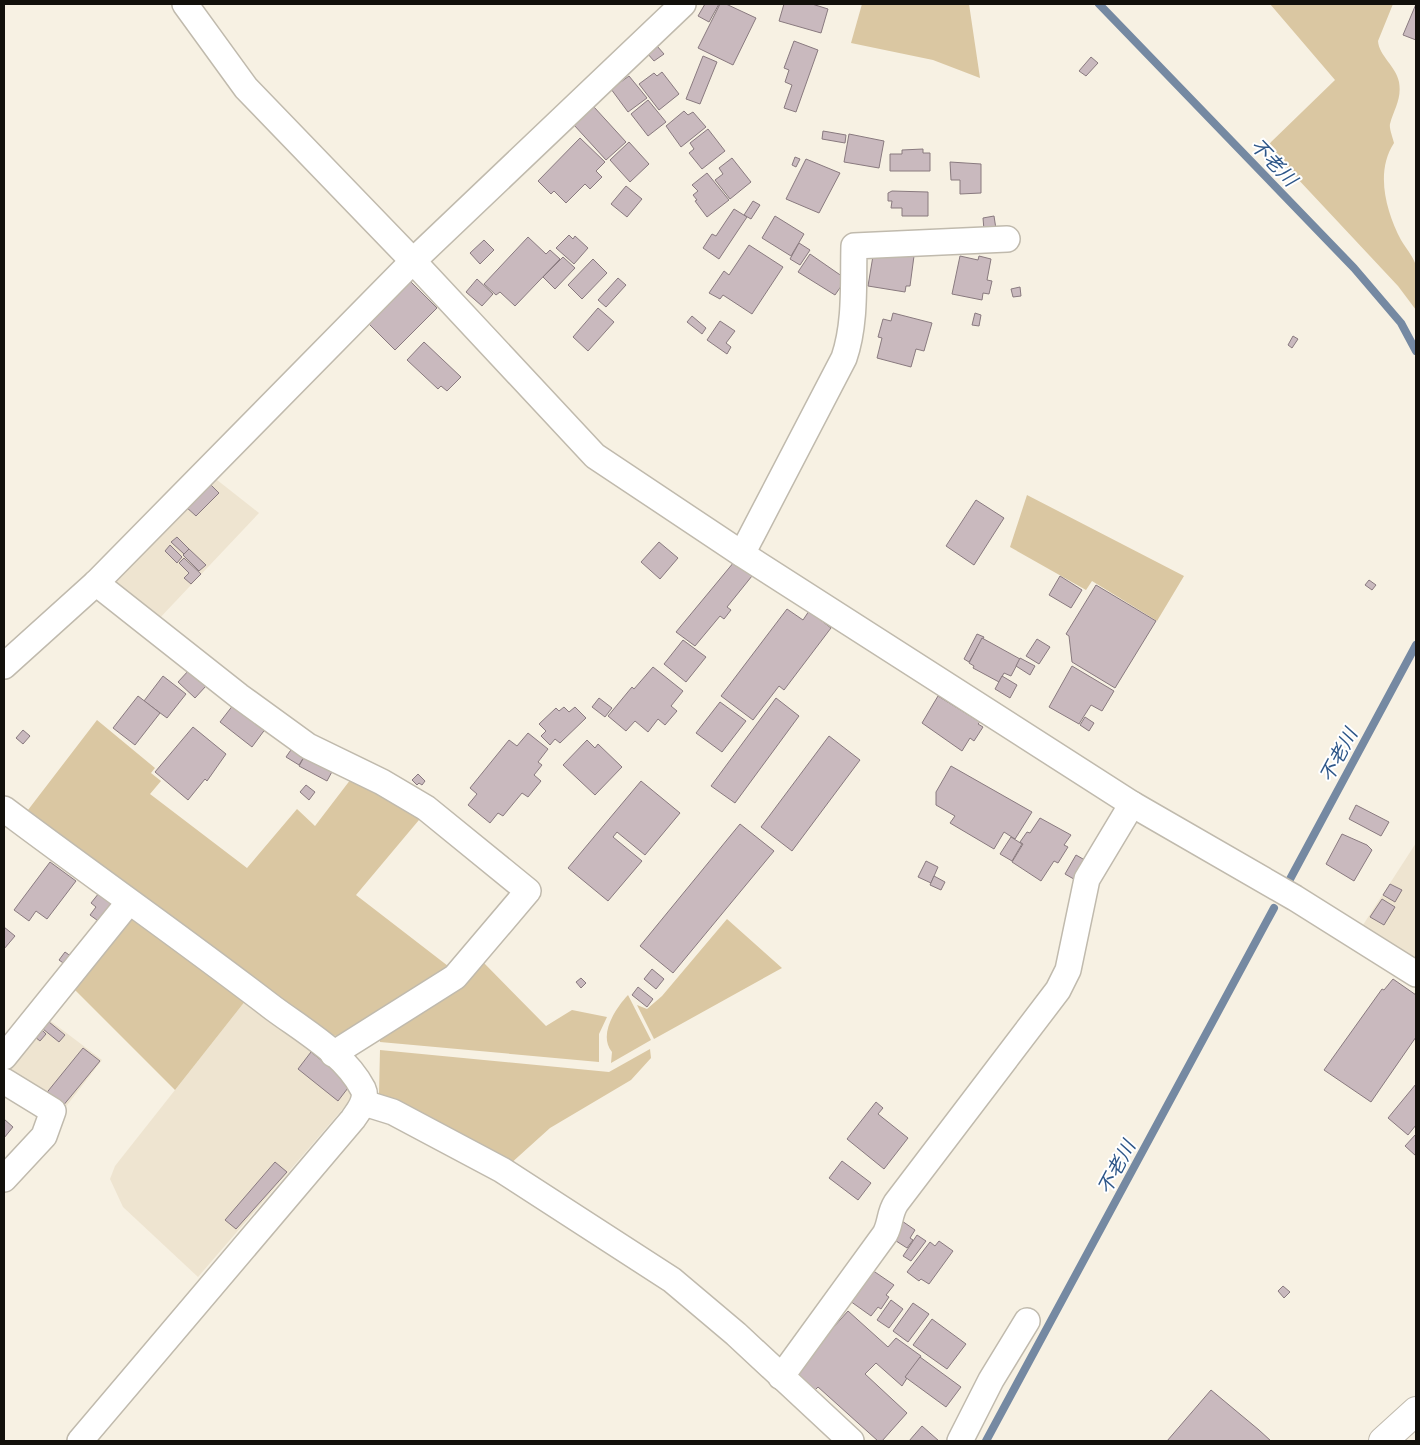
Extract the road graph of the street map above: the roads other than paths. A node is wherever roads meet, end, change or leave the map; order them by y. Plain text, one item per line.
1 (185, 4) edge
2 (683, 4) edge
3 (1007, 239) dead end
4 (413, 261) junction
5 (742, 554) junction
6 (96, 583) junction
7 (4, 666) edge
8 (1132, 804) junction
9 (4, 809) edge
10 (129, 902) junction
11 (1416, 974) edge
12 (334, 1054) junction
13 (4, 1056) edge
14 (4, 1081) edge
15 (364, 1103) junction
16 (4, 1179) edge
17 (1027, 1321) dead end
18 (781, 1377) junction
19 (1416, 1411) edge
20 (80, 1441) edge
21 (851, 1441) edge
22 (960, 1441) edge
23 (1383, 1441) edge

1 - 4 street
2 - 4 street
3 - 5 street
4 - 5 street
4 - 6 street
5 - 8 street
6 - 7 street
6 - 12 street
8 - 11 street
8 - 18 street
9 - 10 street
10 - 12 street
10 - 13 street
12 - 15 street
14 - 16 street
15 - 18 street
15 - 20 street
17 - 22 street
18 - 21 street
19 - 23 main road

